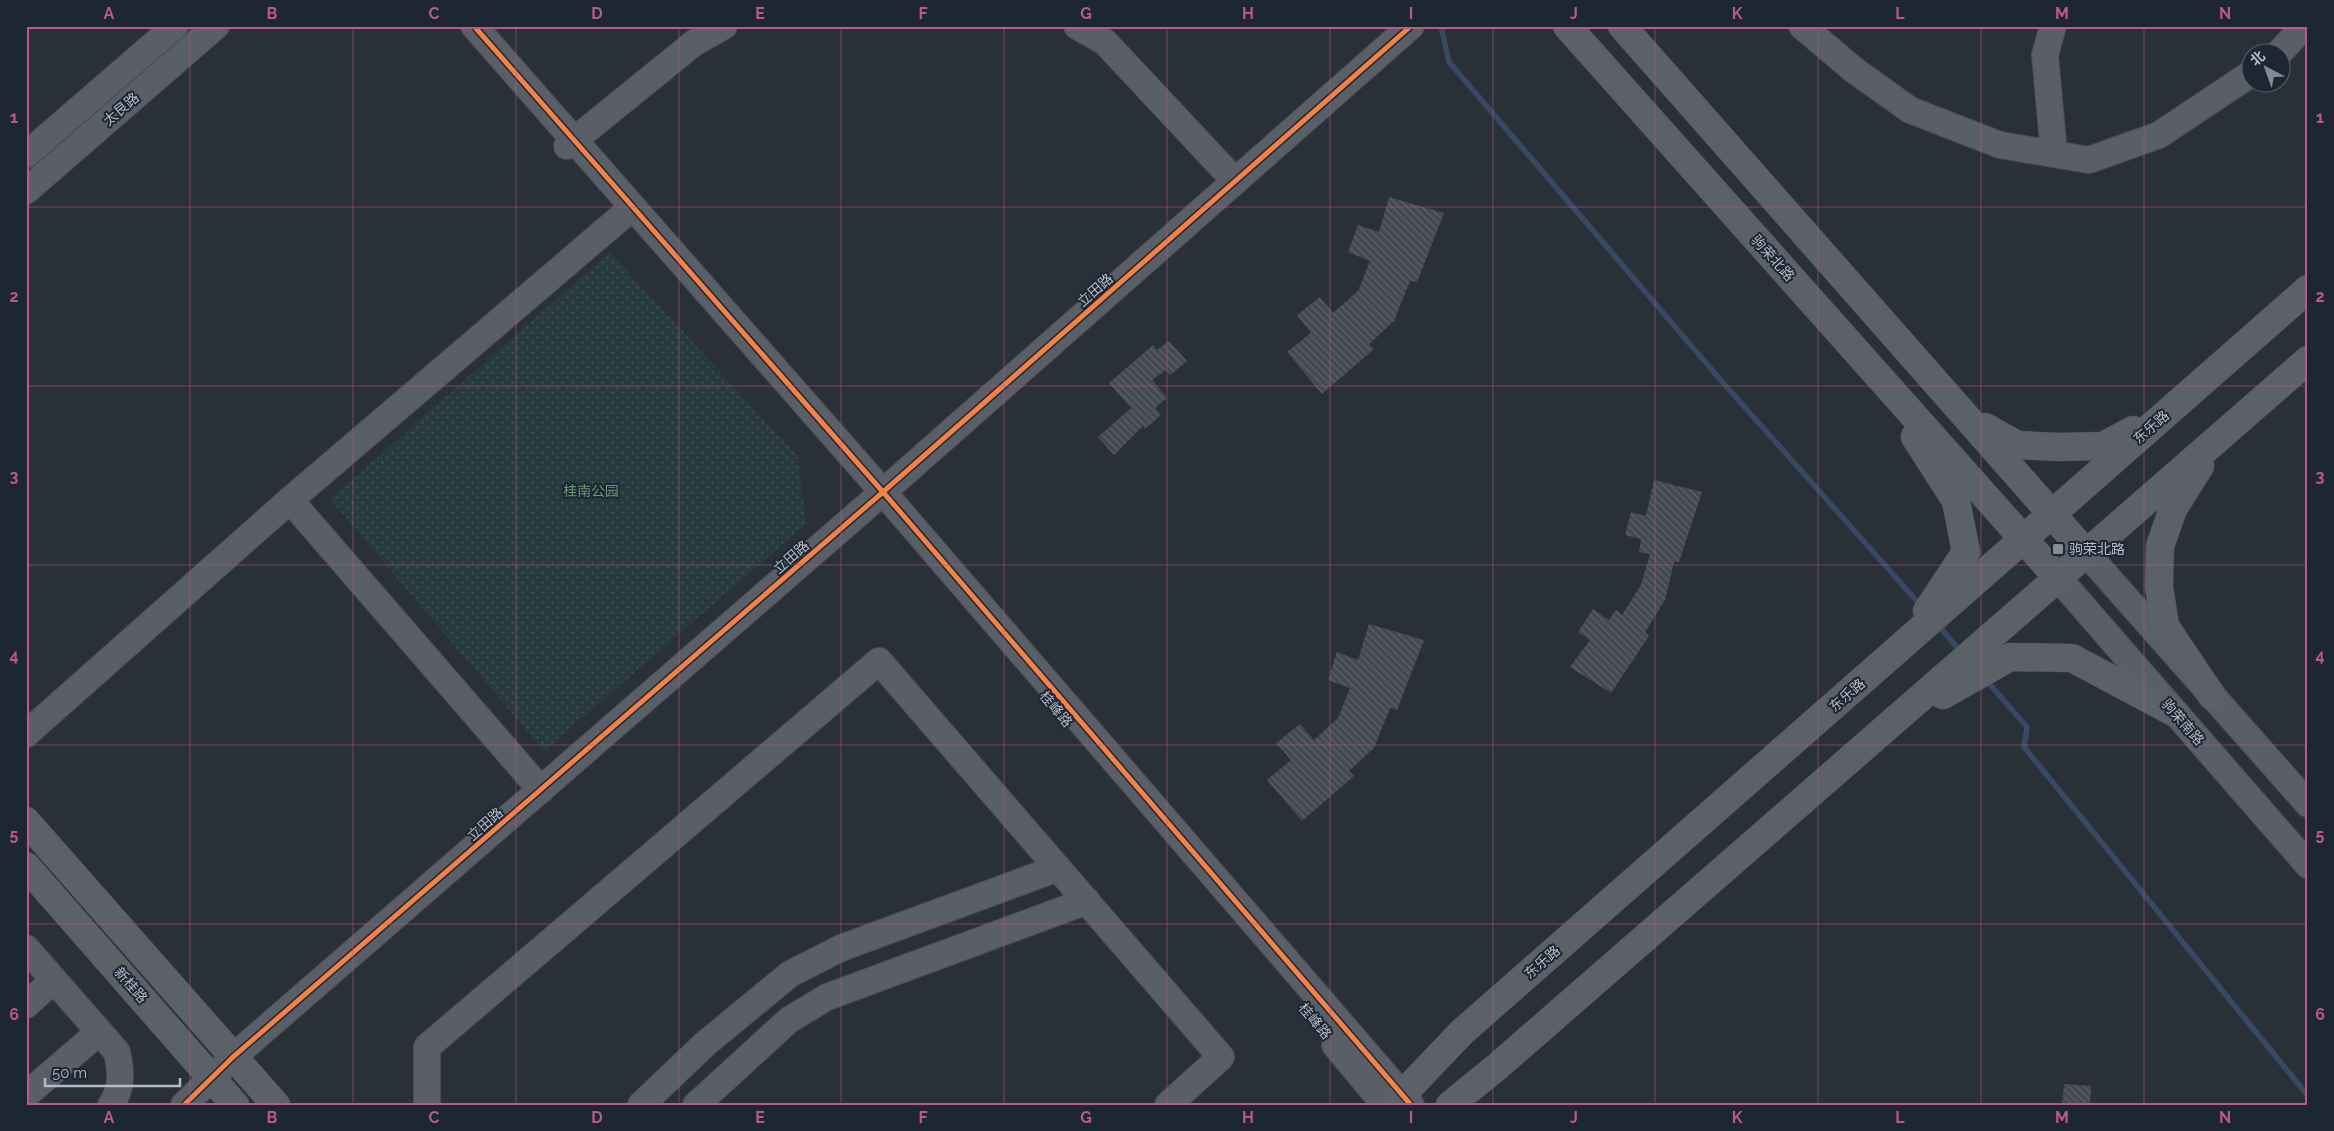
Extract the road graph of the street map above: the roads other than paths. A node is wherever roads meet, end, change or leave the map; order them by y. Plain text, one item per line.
1 (175, 26) edge
2 (216, 26) edge
3 (464, 26) edge
4 (474, 26) edge
5 (724, 26) edge
6 (1078, 26) edge
7 (1411, 26) edge
8 (1567, 26) edge
9 (1622, 26) edge
10 (1802, 26) edge
11 (2053, 26) edge
12 (2304, 26) edge
13 (2289, 42) edge
14 (2242, 80) edge
15 (571, 143) junction
16 (26, 154) edge
17 (2054, 154) junction
18 (1235, 181) junction
19 (26, 191) edge
20 (627, 212) junction
21 (2308, 289) edge
22 (2308, 360) edge
23 (1873, 370) junction
24 (2170, 410) junction
25 (1966, 416) junction
26 (2217, 439) junction
27 (881, 494) junction
28 (290, 500) junction
29 (2052, 513) junction
30 (2024, 539) junction
31 (2087, 554) junction
32 (2059, 579) junction
33 (1924, 621) junction
34 (1974, 666) junction
35 (2212, 696) junction
36 (2175, 713) junction
37 (26, 734) edge
38 (541, 790) junction
39 (2308, 804) edge
40 (26, 821) edge
41 (2308, 865) edge
42 (26, 866) edge
43 (1058, 868) junction
44 (1087, 901) junction
45 (26, 948) edge
46 (54, 980) junction
47 (26, 1005) edge
48 (99, 1032) junction
49 (234, 1057) junction
50 (213, 1079) junction
51 (26, 1095) edge
52 (1397, 1102) edge
53 (111, 1105) edge
54 (184, 1105) edge
55 (235, 1105) edge
56 (276, 1105) edge
57 (427, 1105) edge
58 (641, 1105) edge
59 (696, 1105) edge
60 (1168, 1105) edge
61 (1450, 1105) edge

1 - 16 street, 太艮路
2 - 19 street, 太艮路
3 - 15 street
4 - 15 street
5 - 15 street
6 - 18 street
7 - 18 street, 立田路
8 - 23 main road, 驹荣北路
9 - 25 main road
10 - 17 street
11 - 17 street
12 - 13 street
14 - 17 street
15 - 20 street
15 - 27 street
18 - 27 street, 立田路
20 - 27 street
20 - 28 street
21 - 24 main road, 东乐路
22 - 26 main road
23 - 30 main road, 驹荣北路
23 - 33 main road
24 - 25 main road
24 - 29 main road, 东乐路
25 - 29 main road
26 - 31 main road
26 - 35 main road
27 - 38 street, 立田路
27 - 52 street
28 - 37 street
28 - 38 street
29 - 30 main road, 东乐路
29 - 31 main road
30 - 32 main road, 驹荣北路
30 - 33 main road, 东乐路
31 - 32 main road
31 - 35 street
32 - 34 main road
32 - 36 street, 驹荣南路
33 - 52 main road, 东乐路
34 - 36 main road
34 - 61 main road
35 - 39 street
36 - 41 street, 驹荣南路
38 - 49 street, 立田路
40 - 49 main road
42 - 50 main road, 新桂路
43 - 44 street
43 - 57 street
43 - 58 street
44 - 59 street
44 - 60 street
45 - 46 street
46 - 47 street
46 - 48 street
48 - 51 street
48 - 53 street
49 - 50 street, 立田路
49 - 56 main road
50 - 54 street, 立田路
50 - 55 main road, 新桂路

